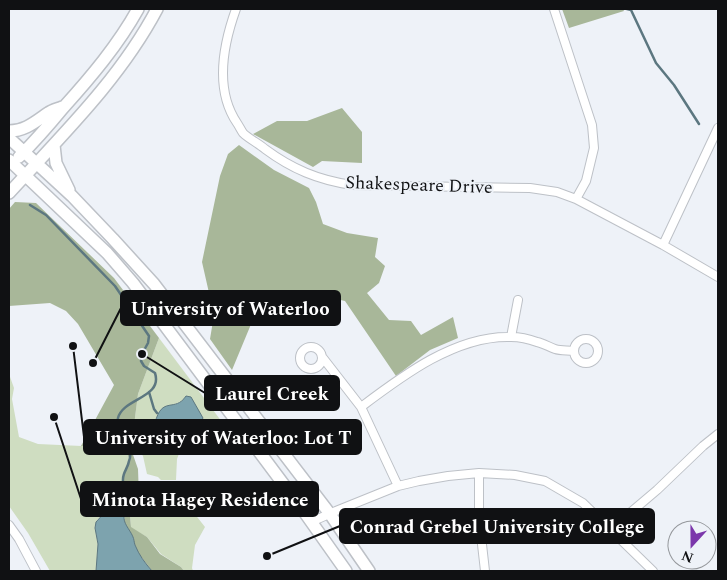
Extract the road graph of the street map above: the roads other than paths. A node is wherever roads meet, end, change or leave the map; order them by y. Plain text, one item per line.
1 (138, 9) edge
2 (157, 9) edge
3 (236, 9) edge
4 (554, 9) edge
5 (66, 105) junction
6 (718, 128) edge
7 (9, 131) edge
8 (9, 138) edge
9 (54, 145) junction
10 (23, 152) junction
11 (10, 163) edge
12 (36, 164) junction
13 (25, 175) junction
14 (9, 193) edge
15 (72, 196) junction
16 (576, 199) junction
17 (663, 245) junction
18 (718, 277) edge
19 (518, 300) dead end
20 (511, 337) junction
21 (574, 351) dead end
22 (322, 358) dead end
23 (361, 407) junction
24 (718, 434) edge
25 (479, 473) junction
26 (398, 486) junction
27 (330, 514) junction
28 (311, 522) junction
29 (9, 525) edge
30 (611, 529) junction
31 (36, 571) edge
32 (346, 571) edge
33 (369, 571) edge
34 (485, 571) edge
35 (654, 571) edge

1 - 5 main road
2 - 9 main road
3 - 16 street, Shakespeare Drive
4 - 16 street
5 - 7 main road
5 - 10 main road
6 - 17 street
8 - 10 main road
9 - 12 main road
9 - 15 main road
10 - 11 main road
10 - 12 main road
11 - 13 main road
12 - 13 main road
12 - 15 main road
13 - 14 main road
13 - 28 main road
15 - 27 main road
16 - 17 street, Shakespeare Drive
17 - 18 street, Shakespeare Drive
19 - 20 street
20 - 21 street
20 - 23 street
22 - 23 street
23 - 26 street
24 - 30 street
25 - 26 street
25 - 30 street
25 - 34 street
26 - 27 street
27 - 28 street
27 - 33 main road
28 - 32 main road
29 - 31 street
30 - 35 street

